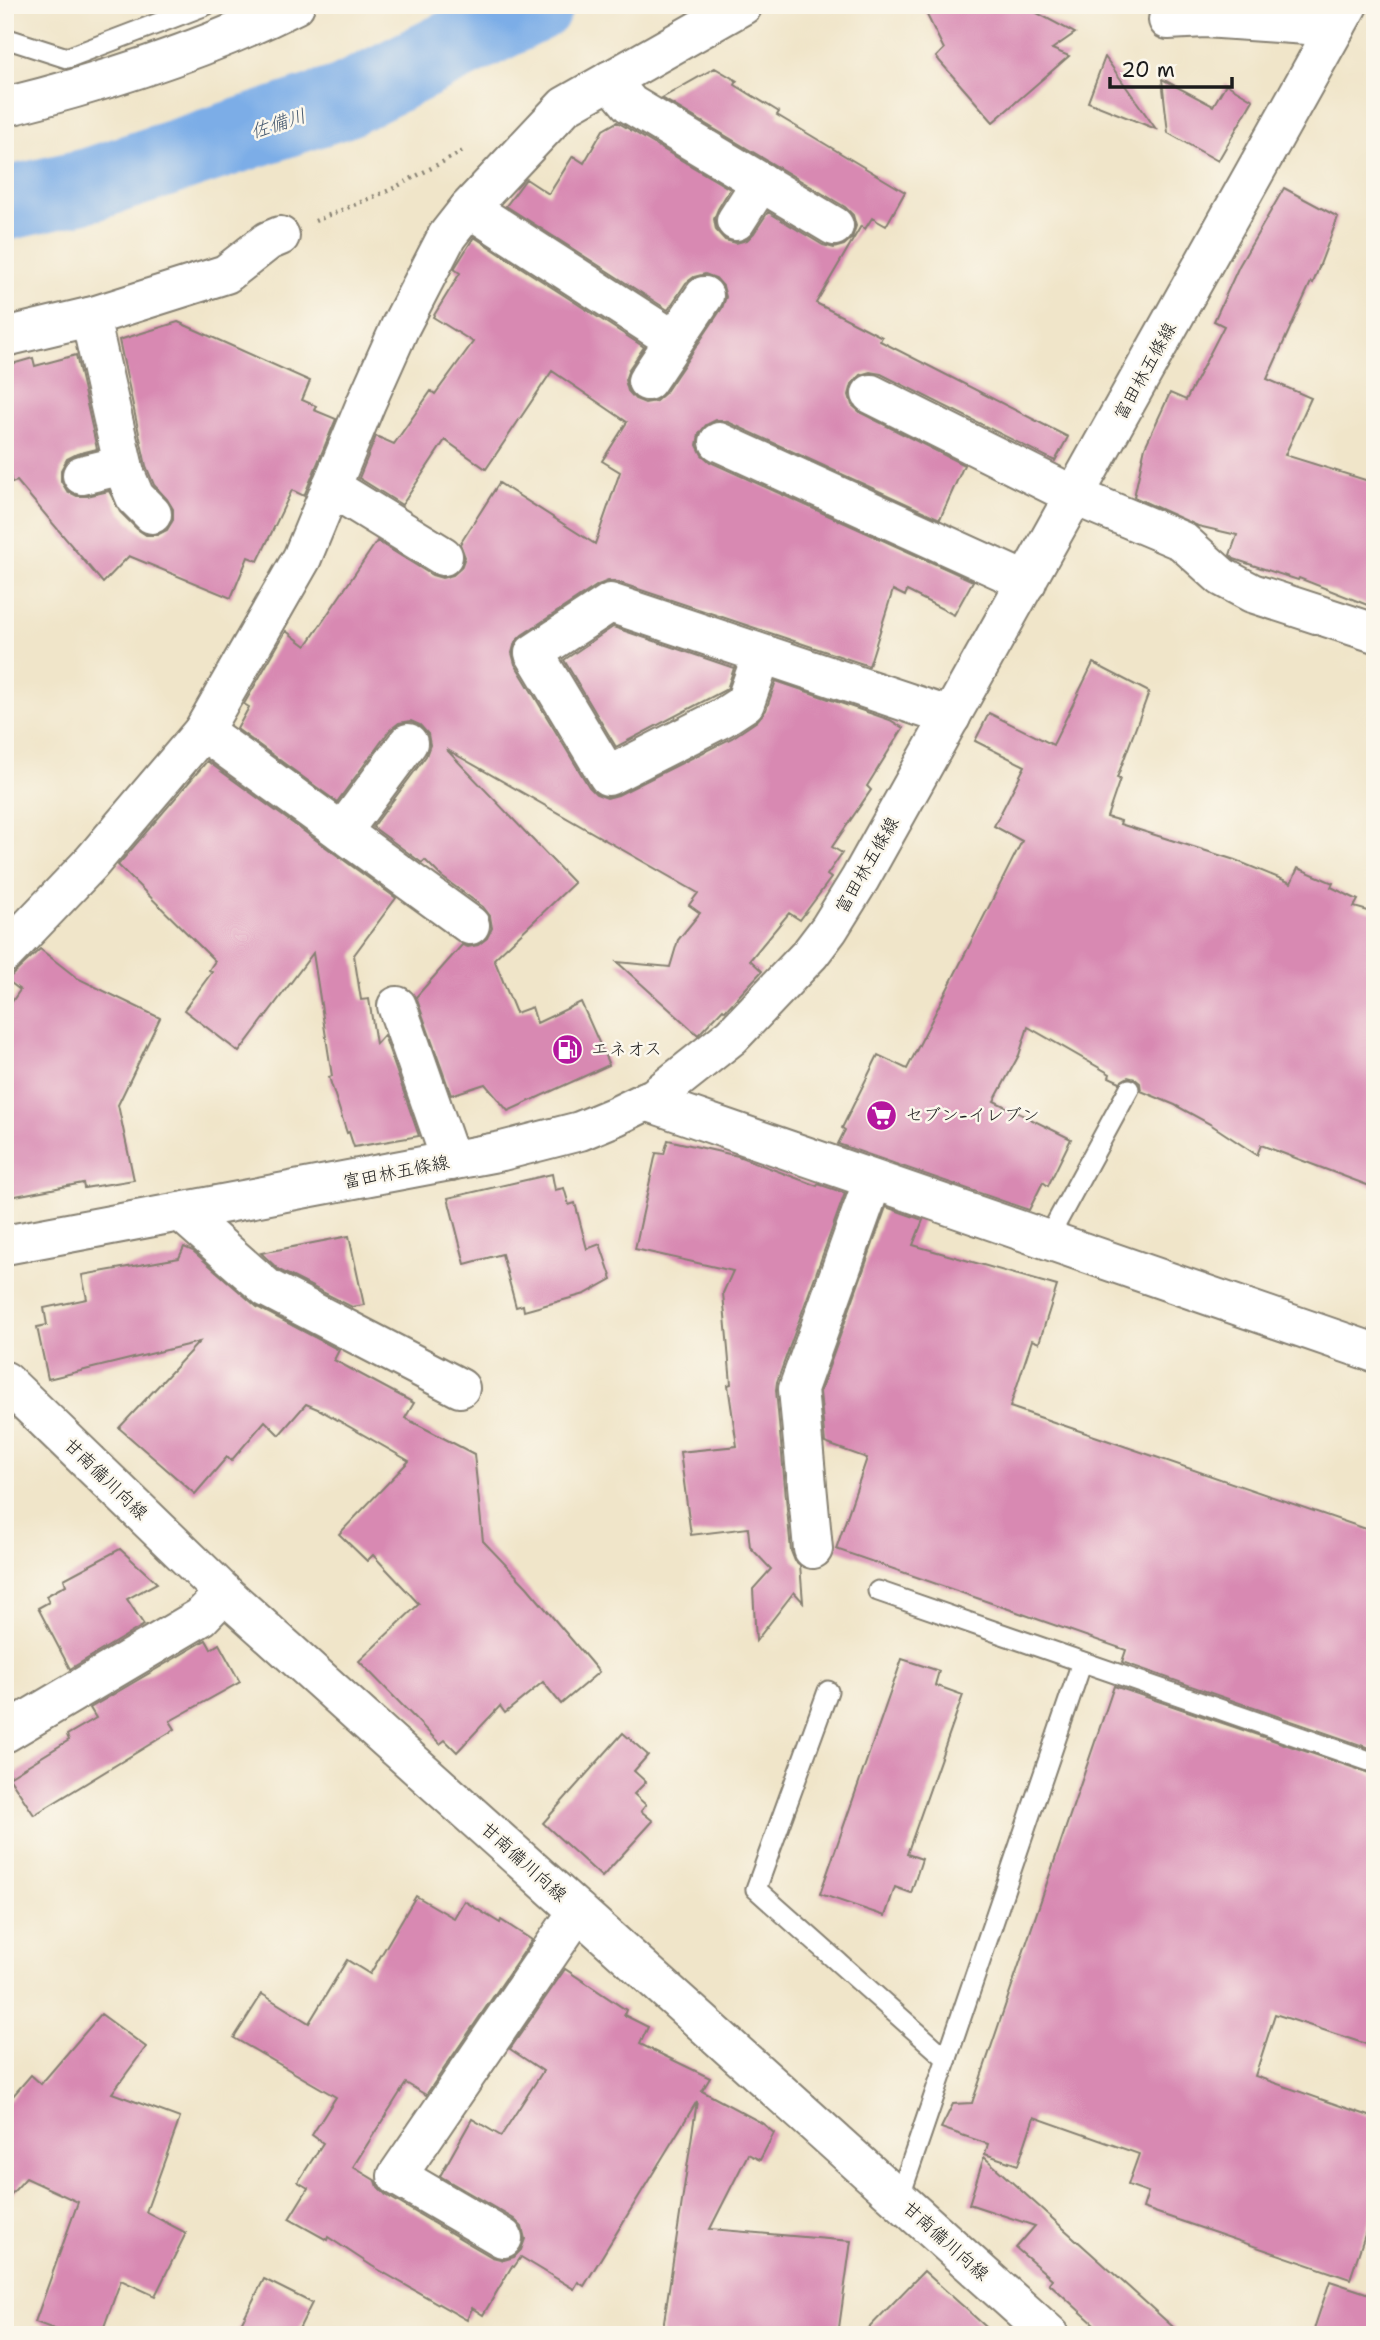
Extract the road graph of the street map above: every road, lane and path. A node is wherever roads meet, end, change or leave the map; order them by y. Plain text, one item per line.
1 (206, 5) edge
2 (295, 5) edge
3 (743, 5) edge
4 (1342, 16) edge
5 (1168, 20) dead end
6 (5, 38) edge
7 (610, 80) junction
8 (5, 107) edge
9 (467, 149) dead end
10 (761, 182) junction
11 (469, 208) junction
12 (736, 220) dead end
13 (834, 226) dead end
14 (280, 236) joint
15 (704, 296) dead end
16 (90, 317) junction
17 (5, 337) edge
18 (674, 340) junction
19 (647, 381) dead end
20 (870, 394) dead end
21 (719, 442) dead end
22 (123, 465) junction
23 (82, 475) dead end
24 (331, 487) junction
25 (1075, 496) junction
26 (152, 514) dead end
27 (443, 556) dead end
28 (1027, 582) junction
29 (1375, 633) edge
30 (762, 654) junction
31 (951, 717) junction
32 (203, 731) junction
33 (408, 743) dead end
34 (342, 832) junction
35 (470, 925) dead end
36 (5, 953) edge
37 (397, 1006) dead end
38 (1129, 1089) dead end
39 (646, 1101) junction
40 (451, 1161) junction
41 (873, 1180) junction
42 (181, 1212) junction
43 (1047, 1240) junction
44 (5, 1245) edge
45 (1375, 1353) edge
46 (5, 1381) edge
47 (460, 1388) dead end
48 (813, 1549) dead end
49 (878, 1591) dead end
50 (224, 1593) junction
51 (1082, 1662) junction
52 (828, 1691) dead end
53 (5, 1733) edge
54 (1375, 1763) edge
55 (578, 1911) junction
56 (947, 2059) junction
57 (899, 2199) junction
58 (503, 2238) dead end
59 (1050, 2335) edge

1 - 6 lane
2 - 8 street
3 - 7 street
4 - 5 street
4 - 25 street, 富田林五條線
7 - 10 street
7 - 11 street
9 - 14 path
10 - 12 street
10 - 13 street
11 - 18 street
11 - 24 street
14 - 16 street
15 - 18 street
16 - 17 street
16 - 22 street
18 - 19 street
20 - 25 street
21 - 28 street
22 - 23 street
22 - 26 street
24 - 27 street
24 - 32 street
25 - 28 street, 富田林五條線
25 - 29 street
28 - 31 street, 富田林五條線
30 - 30 street
30 - 31 street
31 - 39 street, 富田林五條線
32 - 34 street
32 - 36 street
33 - 34 street
34 - 35 street
37 - 40 street
38 - 43 lane
39 - 40 street, 富田林五條線
39 - 41 street
40 - 42 street, 富田林五條線
41 - 43 street
41 - 48 street
42 - 44 street, 富田林五條線
42 - 47 street
43 - 45 street
46 - 50 street, 甘南備川向線
49 - 51 lane
50 - 53 street
50 - 55 street, 甘南備川向線
51 - 54 lane
51 - 56 lane
52 - 56 lane
55 - 57 street, 甘南備川向線
55 - 58 street
56 - 57 lane
57 - 59 street, 甘南備川向線

